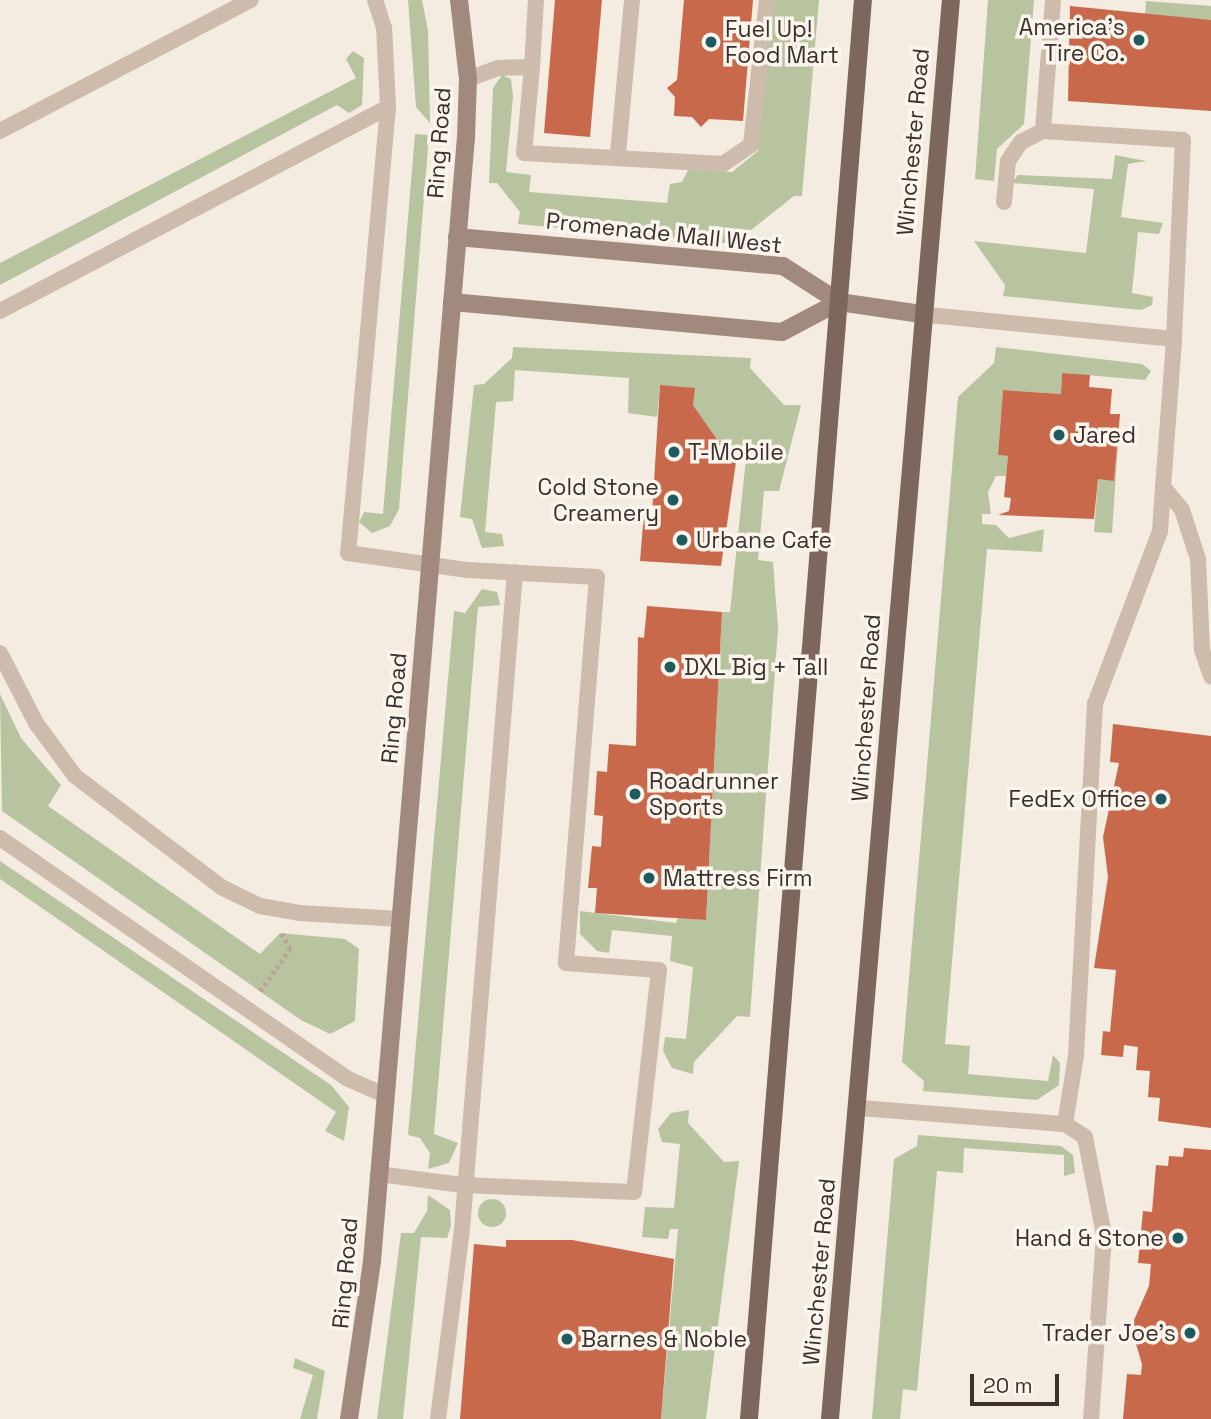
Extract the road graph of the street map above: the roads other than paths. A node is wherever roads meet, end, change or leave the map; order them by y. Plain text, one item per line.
1 (251, 0) edge
2 (375, 0) edge
3 (459, 0) edge
4 (536, 0) edge
5 (632, 0) edge
6 (767, 0) edge
7 (863, 0) edge
8 (951, 0) edge
9 (1053, 0) edge
10 (531, 67) junction
11 (468, 79) junction
12 (388, 107) junction
13 (0, 131) edge
14 (1043, 131) junction
15 (618, 154) junction
16 (1004, 202) dead end
17 (457, 237) junction
18 (452, 302) junction
19 (839, 302) junction
20 (0, 311) edge
21 (921, 314) junction
22 (1174, 339) junction
23 (1163, 487) junction
24 (429, 566) junction
25 (515, 572) junction
26 (0, 653) edge
27 (1211, 676) edge
28 (0, 838) edge
29 (400, 919) junction
30 (385, 1096) junction
31 (860, 1108) junction
32 (1065, 1124) junction
33 (378, 1174) junction
34 (463, 1185) junction
35 (349, 1419) edge
36 (438, 1419) edge
37 (749, 1419) edge
38 (830, 1419) edge
39 (1091, 1419) edge

1 - 13 lane
2 - 12 lane
3 - 11 street, Ring Road
4 - 10 lane
5 - 15 lane
6 - 15 lane
7 - 19 main road
8 - 21 main road, Winchester Road
9 - 14 lane
10 - 11 lane
10 - 15 lane
11 - 17 street, Ring Road
12 - 20 lane
12 - 24 lane
14 - 16 lane
14 - 22 lane
17 - 18 street, Ring Road
17 - 19 street, Promenade Mall West
18 - 19 street
18 - 24 street, Ring Road
19 - 21 street
19 - 37 main road
21 - 22 lane
21 - 31 main road, Winchester Road
22 - 23 lane
23 - 27 lane
23 - 32 lane
24 - 25 lane
24 - 29 street, Ring Road
25 - 34 lane
25 - 34 lane
26 - 29 lane
28 - 30 lane
29 - 30 street, Ring Road
30 - 33 street, Ring Road
31 - 32 lane
31 - 38 main road, Winchester Road
32 - 39 lane
33 - 34 lane
33 - 35 street, Ring Road
34 - 36 lane

